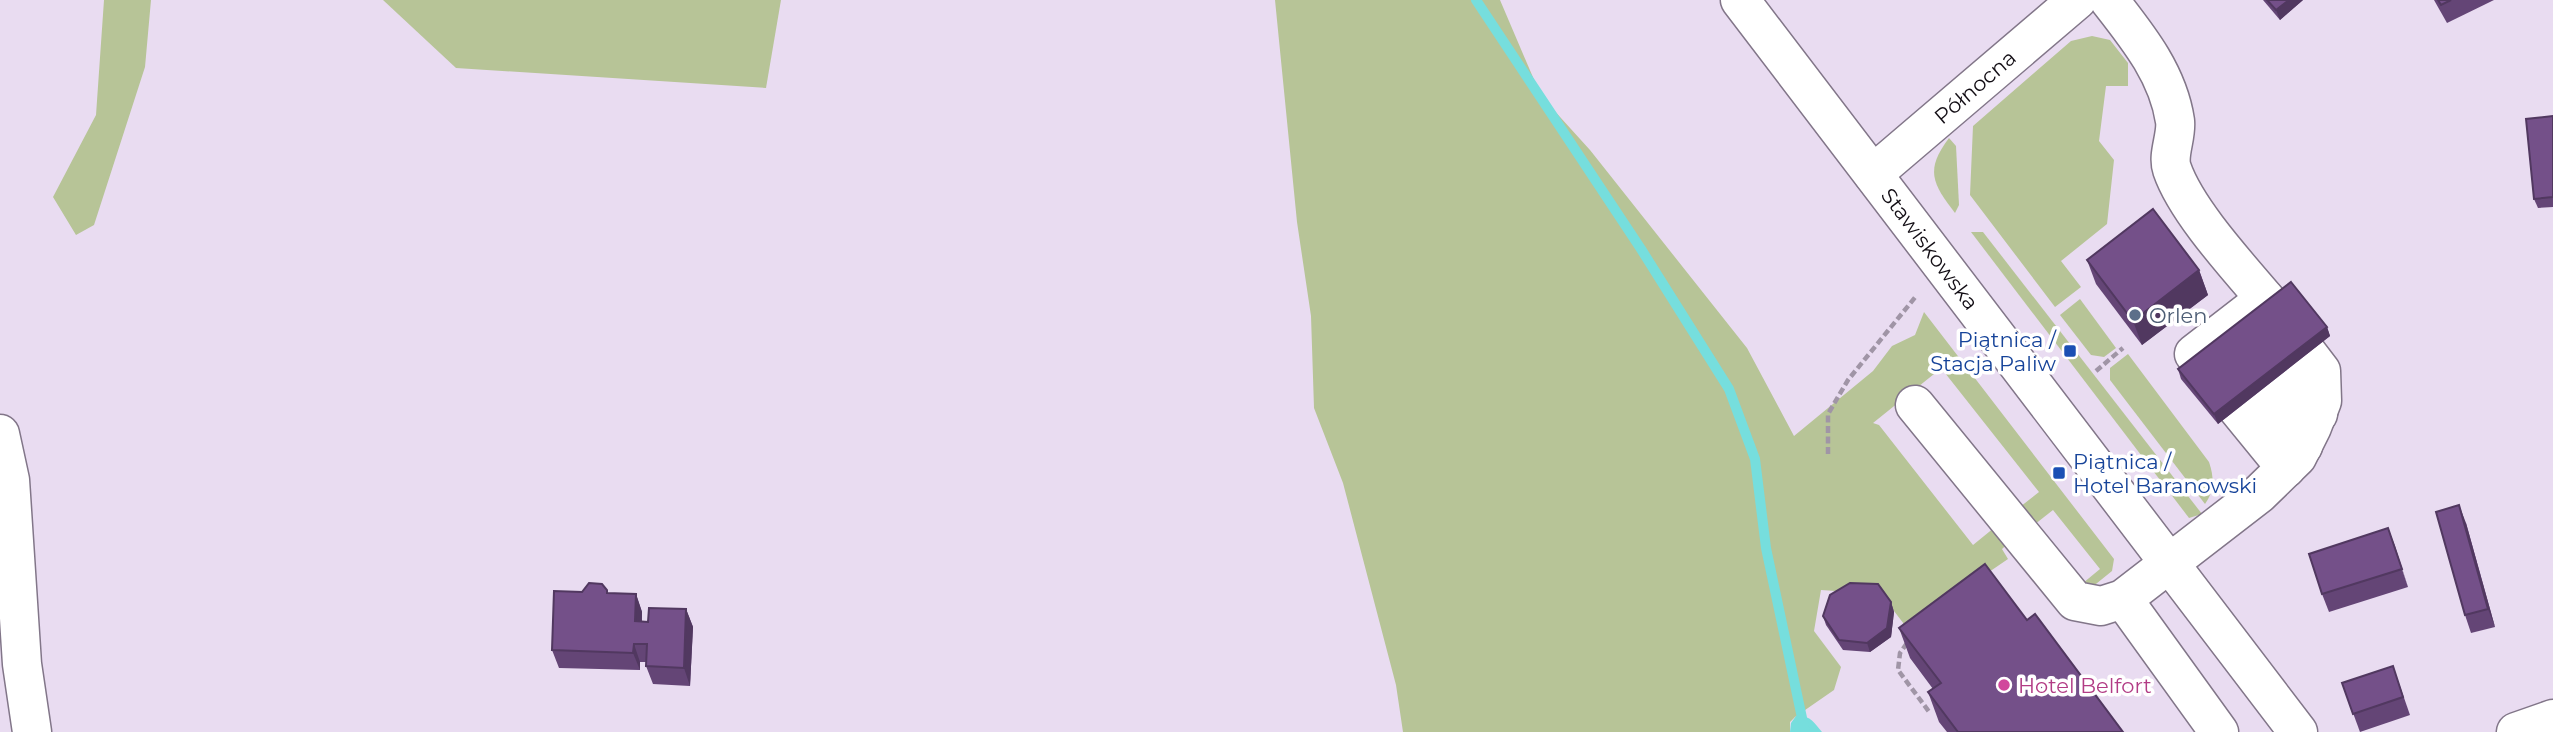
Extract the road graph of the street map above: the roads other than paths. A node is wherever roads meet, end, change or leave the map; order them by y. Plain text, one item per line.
1 (1740, 0) edge
2 (2077, 0) edge
3 (2109, 0) edge
4 (1873, 174) junction
5 (2240, 328) edge
6 (1915, 405) dead end
7 (0, 434) edge
8 (2302, 443) junction
9 (2168, 562) junction
10 (2123, 599) junction
11 (2553, 719) edge
12 (32, 732) edge
13 (2220, 732) edge
14 (2298, 732) edge
15 (2516, 732) edge

1 - 4 main road, Stawiskowska
2 - 4 main road, Północna
3 - 5 main road
4 - 9 main road, Stawiskowska
6 - 10 main road
7 - 12 main road
8 - 8 main road
8 - 9 main road
9 - 10 main road
9 - 14 main road, Stawiskowska
10 - 13 main road
11 - 15 main road

